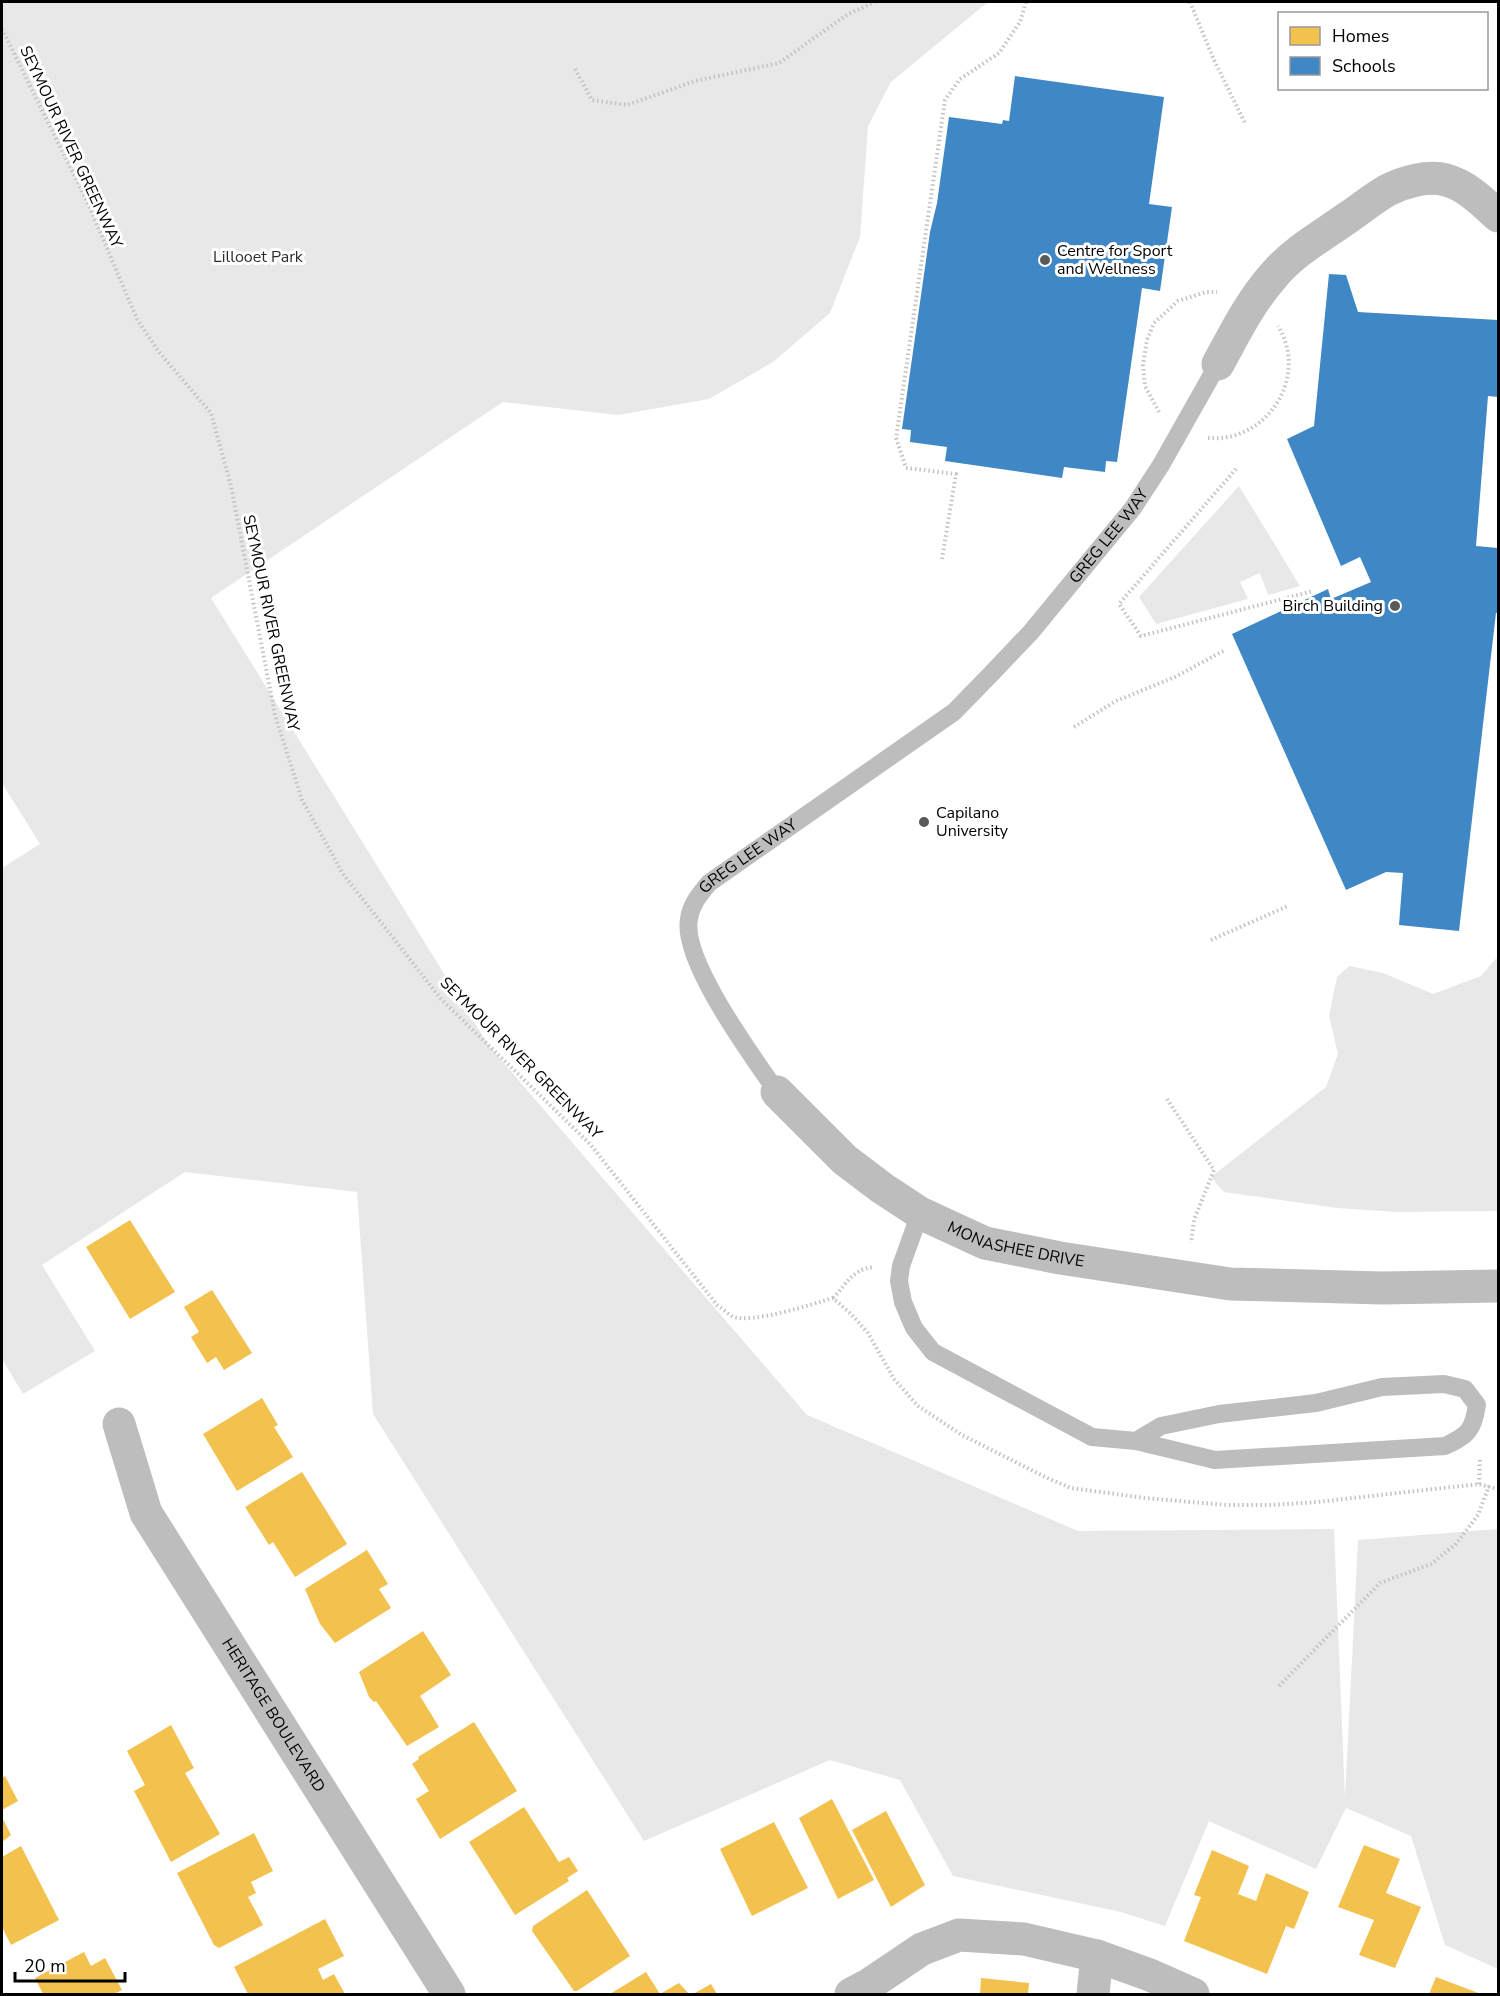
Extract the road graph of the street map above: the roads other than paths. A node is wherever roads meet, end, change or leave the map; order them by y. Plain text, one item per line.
1 (1498, 216) edge
2 (1218, 364) joint
3 (688, 919) joint
4 (777, 1092) joint
5 (920, 1213) junction
6 (1498, 1286) edge
7 (119, 1424) dead end
8 (1136, 1441) junction
9 (1097, 1956) junction
10 (449, 1995) edge
11 (851, 1995) edge
12 (1093, 1995) edge
13 (1193, 1995) edge

1 - 2 street, GREG LEE WAY
2 - 3 lane, GREG LEE WAY
3 - 4 lane, MONASHEE DRIVE
4 - 5 street, MONASHEE DRIVE
5 - 6 street, MONASHEE DRIVE
5 - 8 lane
7 - 10 street, HERITAGE BOULEVARD
8 - 8 lane
9 - 11 street
9 - 12 street
9 - 13 street

